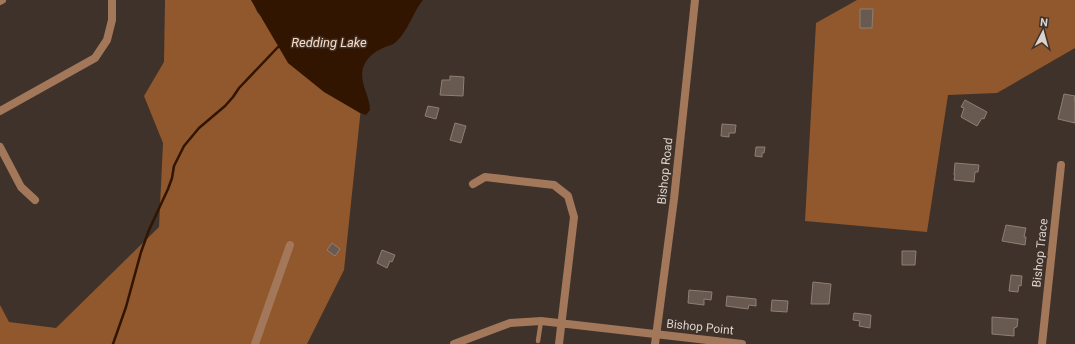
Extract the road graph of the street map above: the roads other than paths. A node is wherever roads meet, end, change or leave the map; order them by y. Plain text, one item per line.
1 (112, 0) edge
2 (695, 0) edge
3 (0, 111) edge
4 (0, 147) edge
5 (1061, 165) dead end
6 (473, 184) dead end
7 (35, 200) dead end
8 (290, 245) dead end
9 (541, 321) junction
10 (562, 323) junction
11 (656, 334) junction
12 (538, 341) dead end
13 (255, 344) edge
14 (454, 344) edge
15 (560, 344) edge
16 (655, 344) edge
17 (742, 344) edge
18 (1042, 344) edge

1 - 3 street
2 - 11 street, Bishop Road
4 - 7 street
5 - 18 street, Bishop Trace
6 - 10 street
8 - 13 street
9 - 10 street, Bishop Point
9 - 12 lane
9 - 14 street, Bishop Point
10 - 11 street, Bishop Point
10 - 15 street
11 - 16 street, Bishop Road
11 - 17 street, Bishop Point

